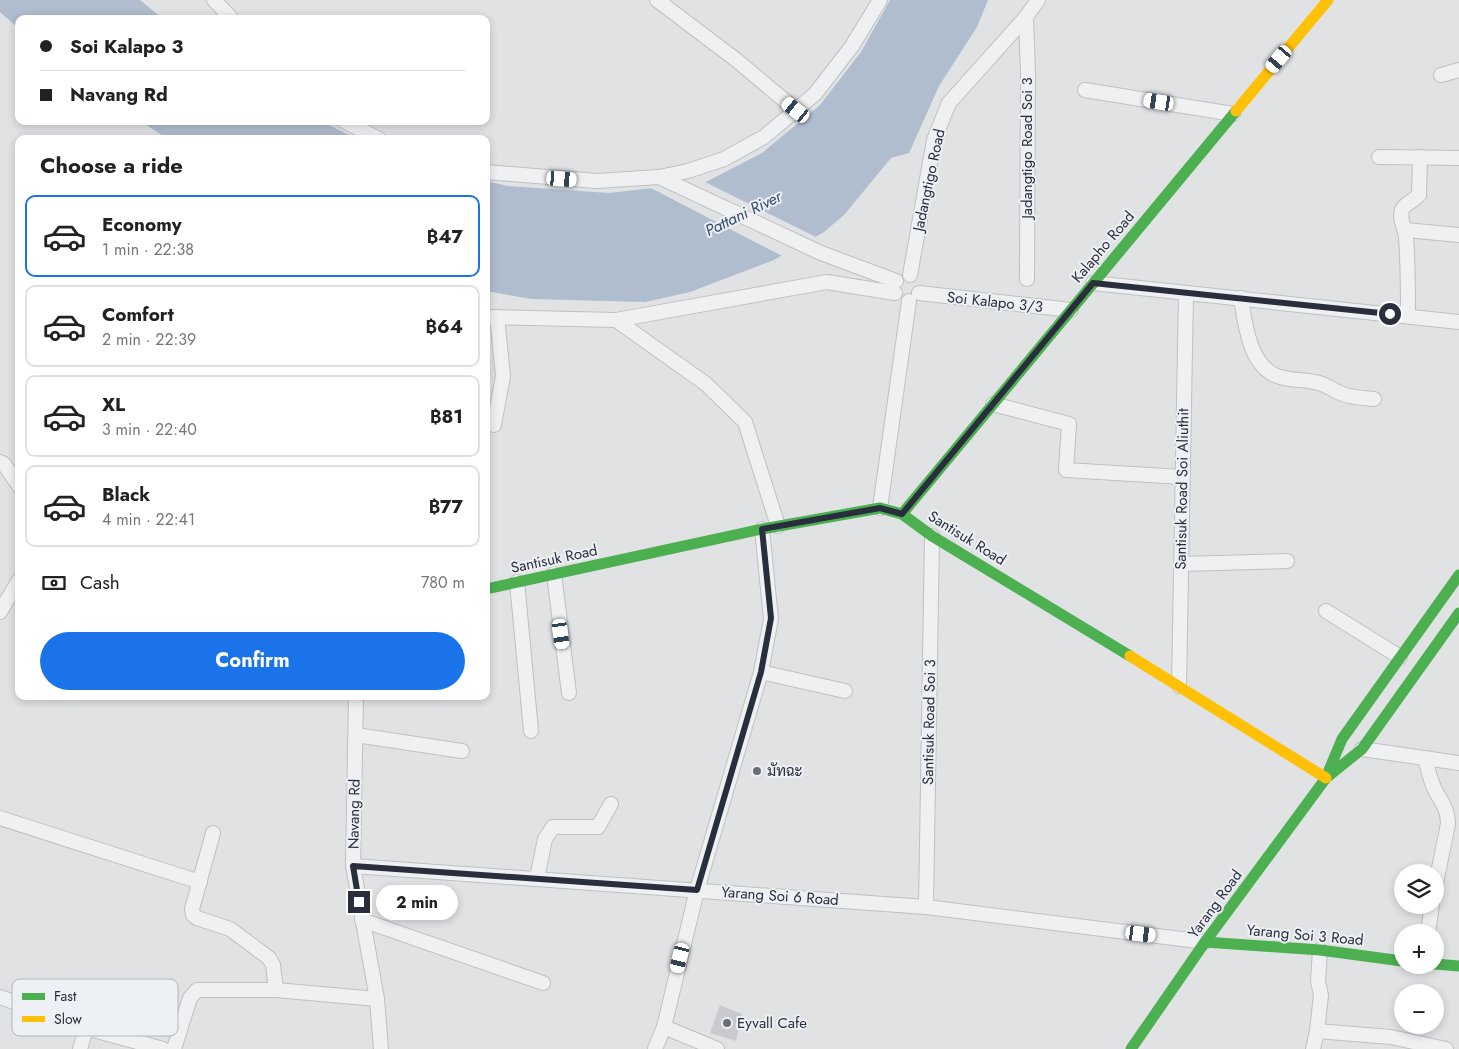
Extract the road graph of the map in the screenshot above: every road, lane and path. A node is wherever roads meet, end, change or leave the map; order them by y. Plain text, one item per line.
1 (214, 0) edge
2 (657, 0) edge
3 (880, 0) edge
4 (1038, 0) edge
5 (1328, 0) edge
6 (228, 15) edge
7 (1026, 17) junction
8 (1459, 70) edge
9 (1441, 75) dead end
10 (1085, 90) dead end
11 (796, 110) junction
12 (1233, 114) junction
13 (352, 125) edge
14 (371, 135) edge
15 (1379, 157) dead end
16 (1420, 158) junction
17 (1459, 158) edge
18 (490, 172) edge
19 (664, 180) junction
20 (1406, 230) junction
21 (1459, 235) edge
22 (836, 260) junction
23 (910, 275) junction
24 (1027, 279) dead end
25 (827, 282) junction
26 (1093, 283) junction
27 (895, 287) junction
28 (1186, 292) junction
29 (914, 297) junction
30 (1241, 298) junction
31 (1071, 310) junction
32 (1408, 316) junction
33 (492, 317) edge
34 (616, 320) junction
35 (1459, 322) edge
36 (1374, 399) dead end
37 (993, 404) junction
38 (494, 425) dead end
39 (0, 462) edge
40 (1182, 477) junction
41 (15, 480) edge
42 (880, 508) junction
43 (902, 514) junction
44 (778, 526) junction
45 (762, 529) junction
46 (932, 536) junction
47 (1287, 561) dead end
48 (1181, 564) junction
49 (554, 574) junction
50 (1459, 575) edge
51 (517, 582) junction
52 (15, 587) edge
53 (490, 587) edge
54 (1326, 611) dead end
55 (0, 612) edge
56 (1459, 613) edge
57 (1400, 658) junction
58 (761, 672) junction
59 (1179, 686) junction
60 (844, 691) dead end
61 (569, 693) dead end
62 (356, 700) edge
63 (531, 731) dead end
64 (356, 735) junction
65 (1362, 748) junction
66 (462, 751) dead end
67 (1426, 758) junction
68 (1459, 764) edge
69 (1326, 778) junction
70 (611, 804) dead end
71 (0, 818) edge
72 (213, 833) dead end
73 (1440, 864) edge
74 (353, 866) junction
75 (537, 878) junction
76 (200, 882) junction
77 (697, 890) junction
78 (926, 907) junction
79 (362, 920) junction
80 (1205, 942) junction
81 (1320, 950) junction
82 (1394, 960) edge
83 (1444, 965) edge
84 (1459, 966) edge
85 (543, 983) dead end
86 (276, 990) junction
87 (0, 997) edge
88 (377, 999) junction
89 (12, 1001) edge
90 (664, 1027) junction
91 (1317, 1031) junction
92 (84, 1036) edge
93 (115, 1036) edge
94 (80, 1049) edge
95 (163, 1049) edge
96 (174, 1049) edge
97 (381, 1049) edge
98 (655, 1049) edge
99 (717, 1049) edge
100 (1131, 1049) edge
101 (1312, 1049) edge
102 (1446, 1049) edge

1 - 6 street
2 - 11 street
3 - 11 street
4 - 7 street, Jadangtigo Road
5 - 12 street, Kalapho Road
7 - 23 street, Jadangtigo Road
7 - 24 street, Jadangtigo Road Soi 3
8 - 9 street
10 - 12 street
11 - 19 street
12 - 26 street, Kalapho Road
13 - 14 street
15 - 16 street
16 - 17 street
16 - 20 street
18 - 19 street
19 - 22 street
20 - 21 street
20 - 32 street
22 - 25 street
22 - 27 street
23 - 27 street
23 - 29 street
25 - 27 street
25 - 34 street
26 - 28 street
26 - 31 street, Kalapho Road
27 - 29 street
28 - 30 street
28 - 40 street, Santisuk Road Soi Aliuthit
29 - 31 street, Soi Kalapo 3/3
29 - 42 street
30 - 32 street
30 - 36 street
31 - 37 street, Kalapho Road
32 - 35 street
33 - 34 street
33 - 38 street
34 - 44 street
37 - 40 street
37 - 43 street, Kalapho Road
39 - 41 street
40 - 48 street, Santisuk Road Soi Aliuthit
42 - 43 street, Santisuk Road
42 - 44 street, Santisuk Road
43 - 46 street, Santisuk Road
44 - 45 street, Santisuk Road
45 - 49 street, Santisuk Road
45 - 58 street
46 - 59 street, Santisuk Road
46 - 78 street, Santisuk Road Soi 3
47 - 48 street
48 - 59 street, Santisuk Road Soi Aliuthit
49 - 51 street, Santisuk Road
49 - 61 street
50 - 57 street, Yarang Road
51 - 53 street, Santisuk Road
51 - 63 street
52 - 55 street
54 - 57 street
56 - 65 street, Yarang Road
57 - 69 street, Yarang Road
58 - 60 street
58 - 77 street
59 - 69 street, Santisuk Road
62 - 64 street, Navang Rd
64 - 66 street
64 - 74 street, Navang Rd
65 - 67 street
65 - 69 street, Yarang Road
67 - 68 street
67 - 73 street
69 - 80 street, Yarang Road
70 - 75 street
71 - 76 street
72 - 76 street
74 - 75 street, Yarang Soi 6 Road
74 - 79 street, Navang Rd
75 - 77 street, Yarang Soi 6 Road
76 - 86 street
77 - 78 street, Yarang Soi 6 Road
77 - 90 street
78 - 80 street, Yarang Soi 6 Road
79 - 85 street
79 - 88 street, Navang Rd
80 - 81 street, Yarang Soi 3 Road
80 - 100 street, Yarang Road
81 - 82 street, Yarang Soi 3 Road
81 - 91 street
83 - 84 street
86 - 88 street
86 - 96 street
87 - 89 street
88 - 97 street, Navang Rd
90 - 98 street
90 - 99 street
91 - 101 street
91 - 102 street
92 - 94 street
93 - 95 street

